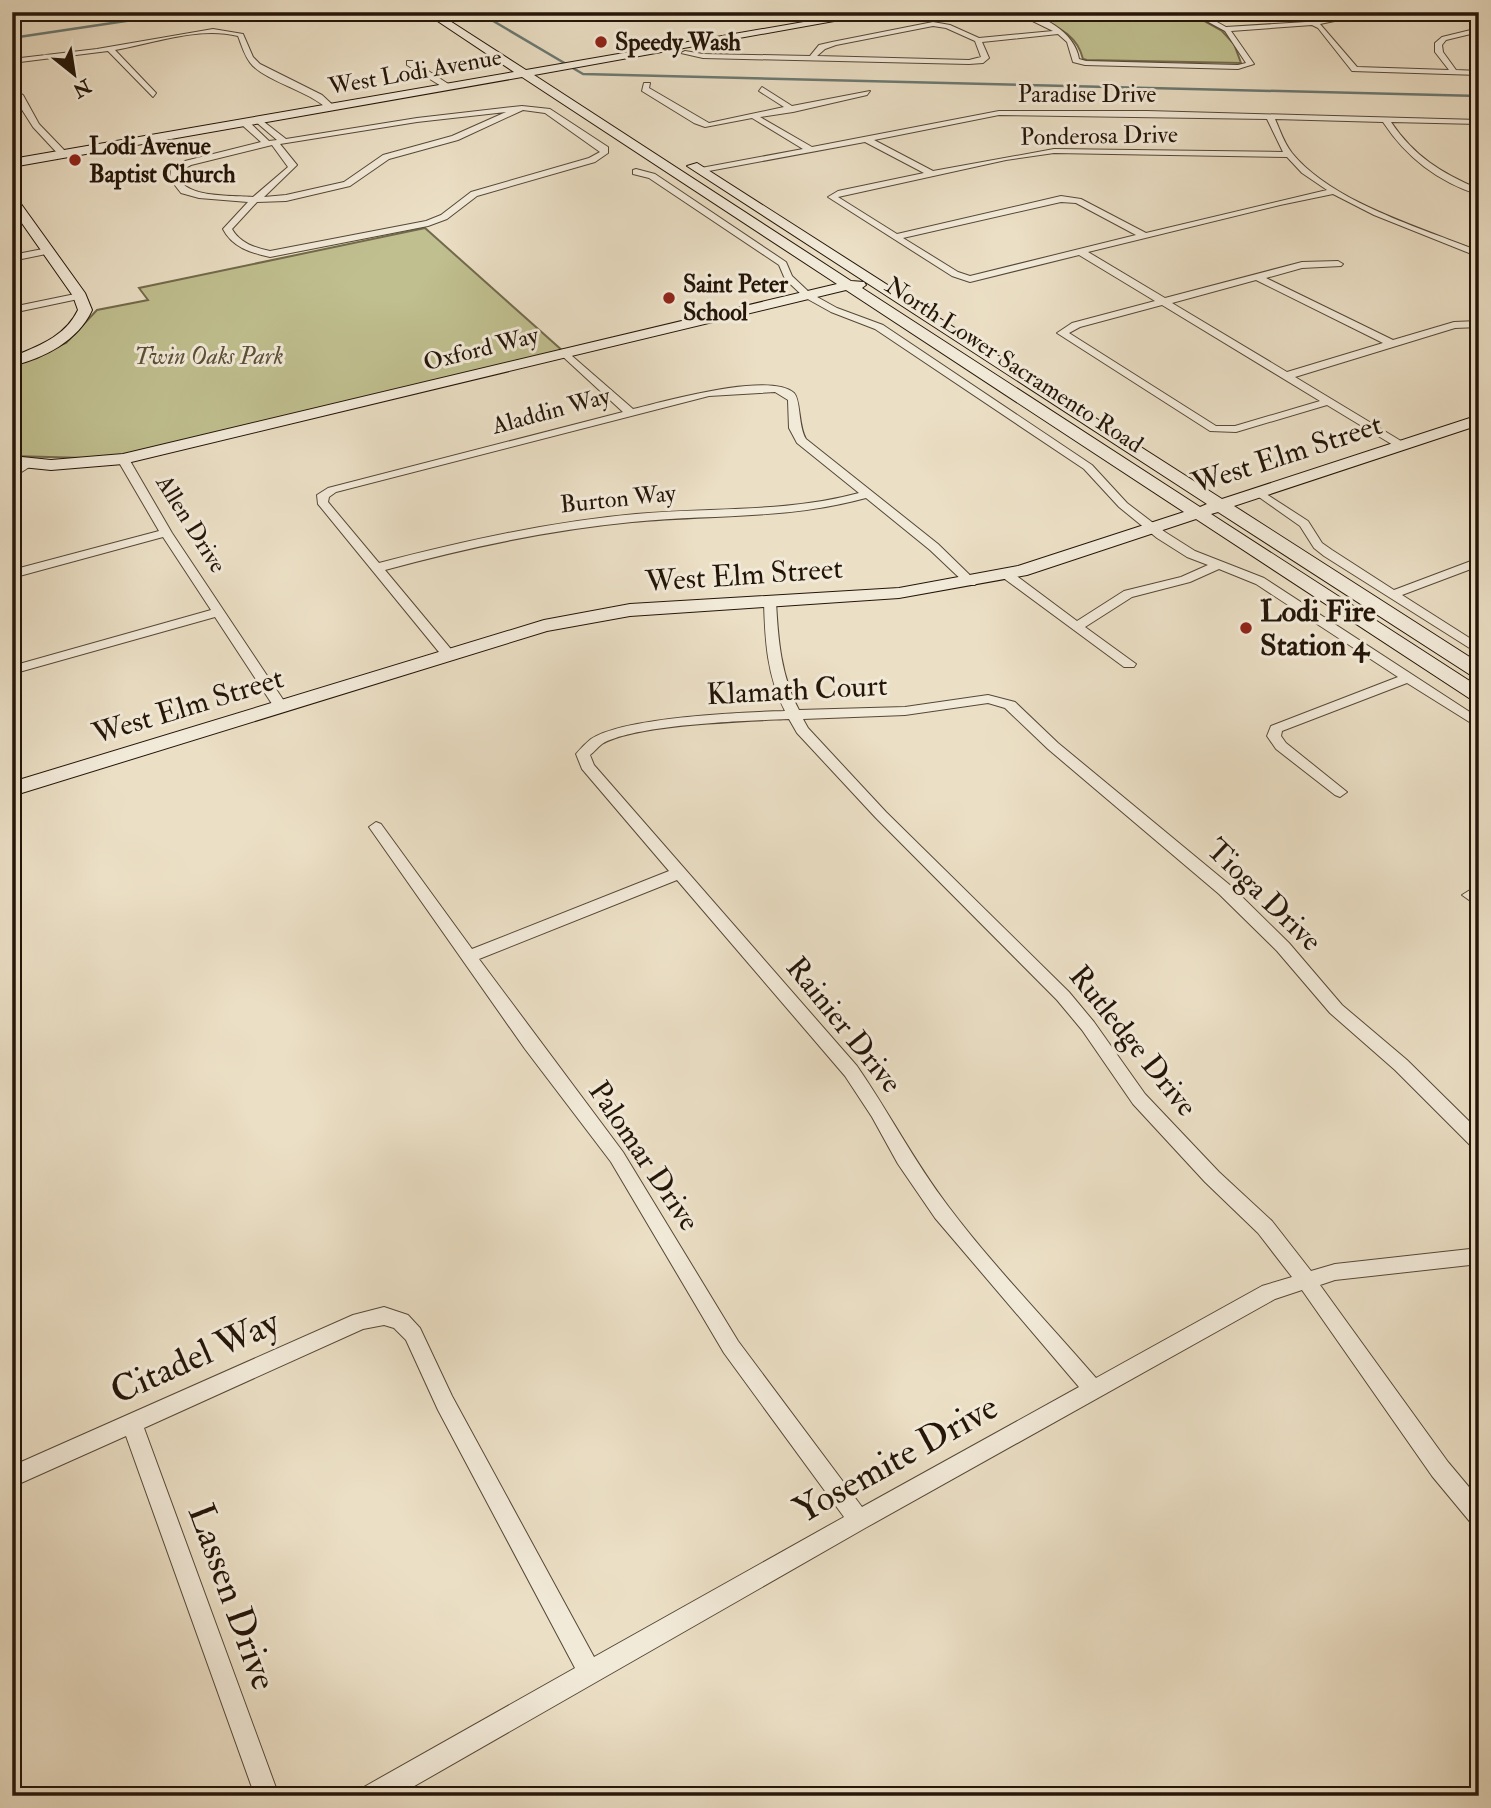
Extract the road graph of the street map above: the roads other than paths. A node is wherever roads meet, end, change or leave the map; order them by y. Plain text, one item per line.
1 (54, 12) edge
2 (346, 12) edge
3 (429, 12) edge
4 (437, 12) edge
5 (449, 12) edge
6 (879, 12) edge
7 (1017, 12) edge
8 (1193, 12) edge
9 (1294, 12) edge
10 (1375, 12) edge
11 (330, 15) dead end
12 (12, 18) edge
13 (824, 22) joint
14 (1314, 23) junction
15 (471, 26) junction
16 (1226, 29) junction
17 (1479, 30) edge
18 (1060, 32) junction
19 (978, 40) junction
20 (711, 41) junction
21 (110, 49) junction
22 (685, 53) dead end
23 (731, 55) junction
24 (812, 58) junction
25 (12, 61) edge
26 (410, 63) dead end
27 (548, 70) junction
28 (1454, 72) junction
29 (1479, 73) edge
30 (524, 74) junction
31 (647, 85) dead end
32 (449, 87) junction
33 (762, 89) dead end
34 (12, 90) edge
35 (867, 93) dead end
36 (153, 95) dead end
37 (332, 108) junction
38 (522, 108) junction
39 (793, 110) junction
40 (1270, 116) junction
41 (755, 117) junction
42 (429, 118) junction
43 (1385, 119) junction
44 (259, 120) junction
45 (1479, 122) edge
46 (245, 123) junction
47 (438, 125) dead end
48 (446, 131) dead end
49 (455, 138) junction
50 (866, 139) junction
51 (275, 142) junction
52 (811, 150) junction
53 (63, 155) junction
54 (1289, 155) junction
55 (12, 163) edge
56 (662, 163) junction
57 (701, 171) junction
58 (636, 172) dead end
59 (930, 173) junction
60 (1336, 191) junction
61 (1479, 192) edge
62 (255, 200) junction
63 (15, 207) edge
64 (1145, 236) junction
65 (894, 237) junction
66 (48, 251) junction
67 (1081, 253) junction
68 (1479, 254) edge
69 (12, 258) edge
70 (1338, 264) dead end
71 (1258, 277) junction
72 (850, 285) junction
73 (807, 295) junction
74 (80, 296) junction
75 (1165, 302) junction
76 (12, 310) edge
77 (937, 322) junction
78 (1479, 324) edge
79 (1394, 344) junction
80 (564, 352) junction
81 (12, 362) edge
82 (1286, 376) junction
83 (1327, 402) junction
84 (630, 412) junction
85 (1479, 420) edge
86 (1402, 446) junction
87 (123, 459) junction
88 (20, 462) edge
89 (12, 475) edge
90 (1260, 493) junction
91 (867, 494) junction
92 (1221, 507) junction
93 (1200, 513) junction
94 (1151, 528) junction
95 (166, 533) junction
96 (1479, 562) edge
97 (1217, 565) junction
98 (376, 568) junction
99 (12, 573) edge
100 (1006, 575) junction
101 (971, 582) junction
102 (1391, 595) junction
103 (770, 601) junction
104 (218, 612) junction
105 (1076, 626) junction
106 (1479, 650) edge
107 (448, 654) junction
108 (1129, 664) dead end
109 (12, 670) edge
110 (1479, 672) edge
111 (1409, 678) junction
112 (1479, 696) edge
113 (1000, 700) joint
114 (281, 707) junction
115 (793, 715) junction
116 (1479, 724) edge
117 (598, 739) joint
118 (12, 789) edge
119 (1340, 792) dead end
120 (376, 827) dead end
121 (681, 872) junction
122 (470, 957) junction
123 (1479, 1143) edge
124 (1479, 1256) edge
125 (1306, 1280) junction
126 (1093, 1389) junction
127 (132, 1423) junction
128 (12, 1477) edge
129 (1479, 1516) edge
130 (859, 1520) junction
131 (590, 1673) junction
132 (267, 1796) edge
133 (373, 1796) edge

1 - 12 street
2 - 11 street
3 - 30 main road, North Lower Sacramento Road
4 - 15 main road
5 - 15 main road
6 - 13 street
7 - 18 street
8 - 16 street
9 - 14 street
10 - 14 street
13 - 20 main road, West Lodi Avenue
14 - 16 street
14 - 28 street
15 - 27 main road, North Lower Sacramento Road
16 - 18 street
17 - 28 street
18 - 19 street
19 - 24 street
19 - 24 street
20 - 23 street
20 - 27 main road, West Lodi Avenue
21 - 25 street
21 - 36 street
21 - 37 street
22 - 23 street
23 - 24 street
26 - 32 street
27 - 30 main road, West Lodi Avenue
27 - 57 main road, North Lower Sacramento Road
28 - 29 street
30 - 32 main road, West Lodi Avenue
30 - 56 main road, North Lower Sacramento Road
31 - 41 street
32 - 37 main road, West Lodi Avenue
33 - 39 street
34 - 53 street
35 - 39 street
37 - 44 main road, West Lodi Avenue
38 - 42 street
38 - 49 street
38 - 62 street
39 - 41 street
40 - 43 street, Paradise Drive
40 - 50 street, Paradise Drive
40 - 54 street
41 - 52 street
42 - 47 street
42 - 51 street
43 - 45 street, Paradise Drive
43 - 61 street
44 - 46 main road, West Lodi Avenue
44 - 51 street
46 - 51 street
46 - 53 main road, West Lodi Avenue
48 - 49 street
49 - 62 street
50 - 52 street, Paradise Drive
50 - 59 street
51 - 62 street
51 - 62 street
52 - 57 street, Paradise Drive
53 - 55 main road, West Lodi Avenue
54 - 59 street, Ponderosa Drive
54 - 60 street
56 - 57 main road
56 - 72 main road, North Lower Sacramento Road
57 - 77 main road, North Lower Sacramento Road
58 - 73 street
59 - 65 street, Ponderosa Drive
60 - 64 street
60 - 68 street
63 - 66 main road
64 - 65 street
64 - 67 street
65 - 67 street
66 - 69 street
66 - 74 main road
67 - 75 street
70 - 71 street
71 - 75 street
71 - 79 street
72 - 73 street, Oxford Way
72 - 77 main road
72 - 93 main road, North Lower Sacramento Road
73 - 80 street, Oxford Way
73 - 94 street
74 - 76 street
74 - 81 main road
75 - 82 street
75 - 83 street
77 - 92 main road, North Lower Sacramento Road
78 - 79 street
79 - 82 street
80 - 84 street
80 - 87 street, Oxford Way
82 - 83 street
83 - 86 street
84 - 91 street, Aladdin Way
84 - 98 street, Aladdin Way
85 - 86 main road, West Elm Street
86 - 90 main road, West Elm Street
87 - 88 main road, Allen Drive
87 - 95 street, Allen Drive
88 - 89 street
90 - 92 main road, West Elm Street
90 - 102 street
91 - 98 street, Burton Way
91 - 101 street
92 - 93 main road, West Elm Street
92 - 110 main road, North Lower Sacramento Road
93 - 94 main road, West Elm Street
93 - 112 main road, North Lower Sacramento Road
94 - 97 street
94 - 100 main road, West Elm Street
95 - 99 street
95 - 104 street, Allen Drive
96 - 102 street
97 - 105 street
97 - 111 street
98 - 107 street
100 - 101 main road, West Elm Street
100 - 105 street
101 - 103 main road, West Elm Street
102 - 106 street
103 - 107 main road, West Elm Street
103 - 115 street, Rutledge Drive
104 - 109 street
104 - 114 street, Allen Drive
105 - 108 street
107 - 114 main road, West Elm Street
111 - 116 street
111 - 119 street
113 - 115 street, Klamath Court
113 - 123 street, Tioga Drive
114 - 118 main road, West Elm Street
115 - 117 street, Klamath Court
115 - 125 street, Rutledge Drive
117 - 121 street, Rainier Drive
120 - 122 street, Palomar Drive
121 - 122 street
121 - 126 street, Rainier Drive
122 - 130 street, Palomar Drive
124 - 125 street, Yosemite Drive
125 - 126 street, Yosemite Drive
125 - 129 street, Rutledge Drive
126 - 130 street, Yosemite Drive
127 - 128 street, Citadel Way
127 - 131 street, Citadel Way
127 - 132 street, Lassen Drive
130 - 131 street, Yosemite Drive
131 - 133 street, Yosemite Drive

